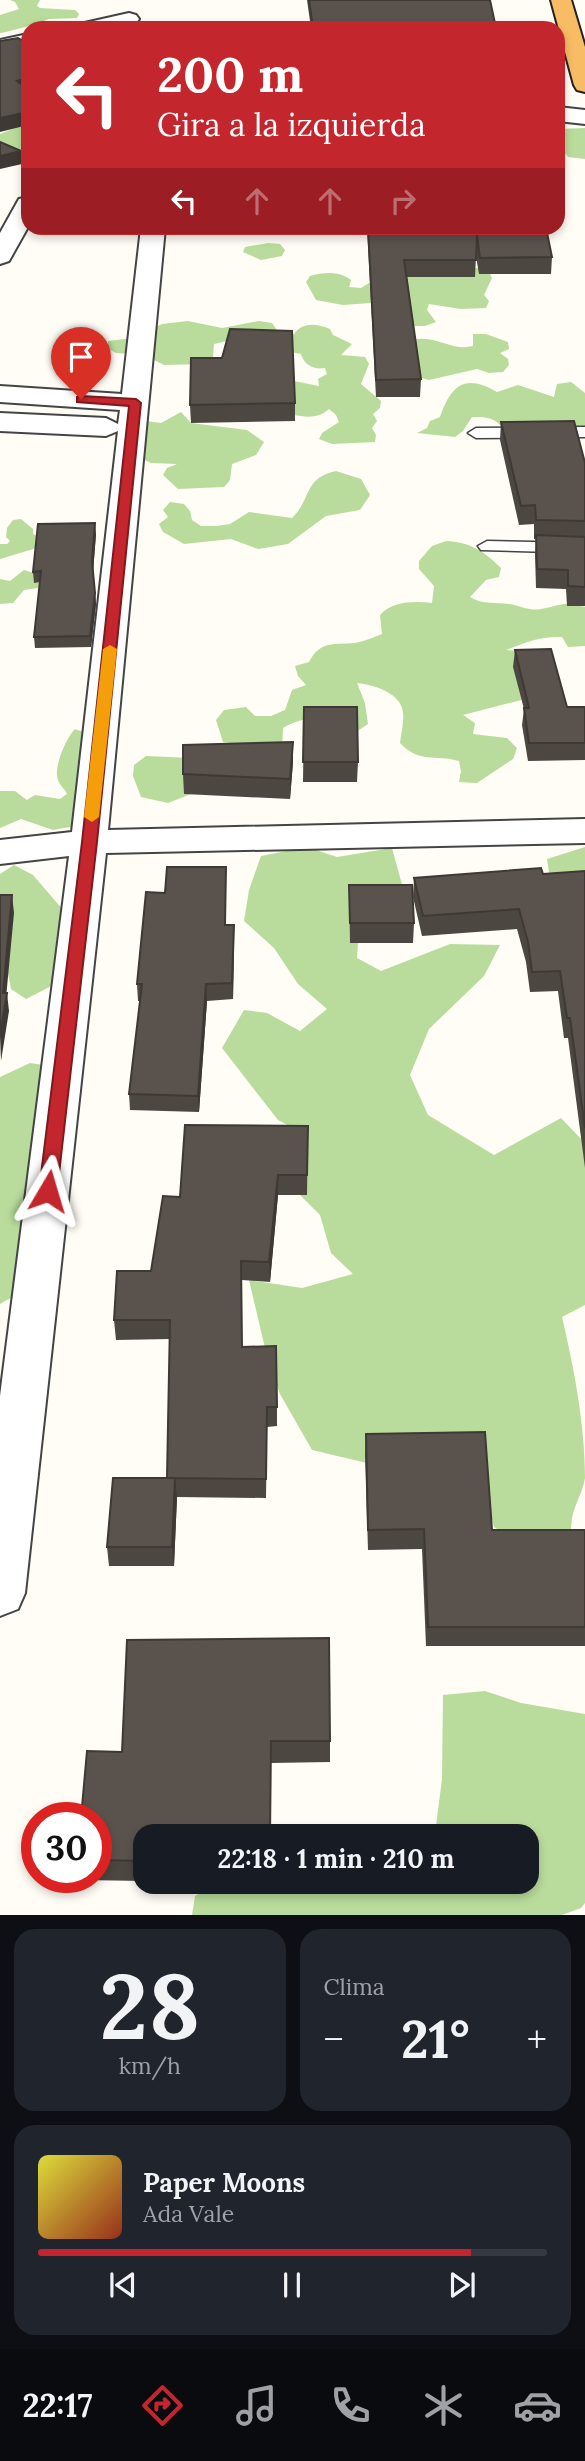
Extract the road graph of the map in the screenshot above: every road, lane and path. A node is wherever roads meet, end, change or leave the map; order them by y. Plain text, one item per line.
1 (138, 0) edge
2 (561, 0) edge
3 (128, 21) edge
4 (21, 42) edge
5 (0, 46) edge
6 (585, 85) edge
7 (565, 115) edge
8 (585, 117) edge
9 (17, 208) edge
10 (151, 235) edge
11 (0, 256) edge
12 (0, 394) edge
13 (135, 416) junction
14 (0, 422) edge
15 (585, 432) edge
16 (476, 433) dead end
17 (487, 546) dead end
18 (585, 548) edge
19 (585, 831) edge
20 (89, 842) junction
21 (0, 852) edge
22 (0, 1593) edge

1 - 3 street
2 - 6 highway
4 - 5 street
7 - 8 street
9 - 11 street
10 - 13 street
12 - 13 street
13 - 14 street
13 - 20 street
15 - 16 lane
17 - 18 lane
19 - 20 street
20 - 21 street
20 - 22 street

